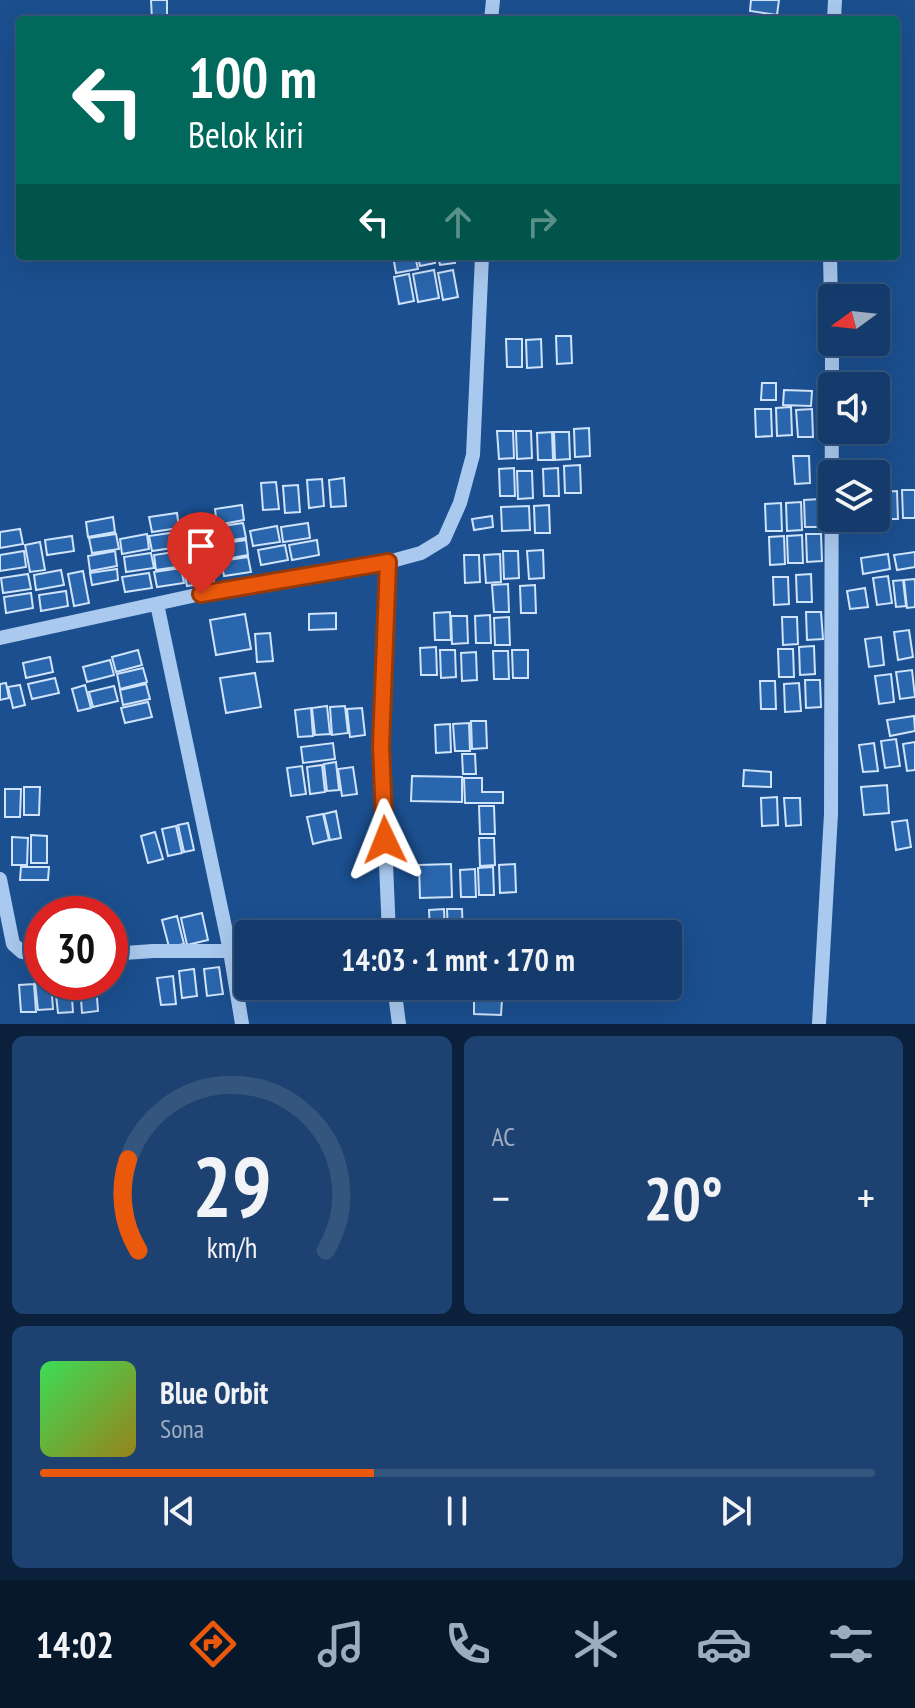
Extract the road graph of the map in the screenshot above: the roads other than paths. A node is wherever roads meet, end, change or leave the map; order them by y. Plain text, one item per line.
1 (482, 260) edge
2 (830, 260) edge
3 (388, 562) junction
4 (157, 604) junction
5 (0, 638) edge
6 (0, 879) edge
7 (388, 920) edge
8 (230, 951) junction
9 (24, 952) edge
10 (128, 953) edge
11 (396, 1000) edge
12 (242, 1024) edge
13 (399, 1024) edge
14 (819, 1024) edge

1 - 3 street
2 - 14 street
3 - 4 street
3 - 7 street
4 - 5 street
4 - 8 street
6 - 9 street
8 - 10 street
8 - 12 street
11 - 13 street

